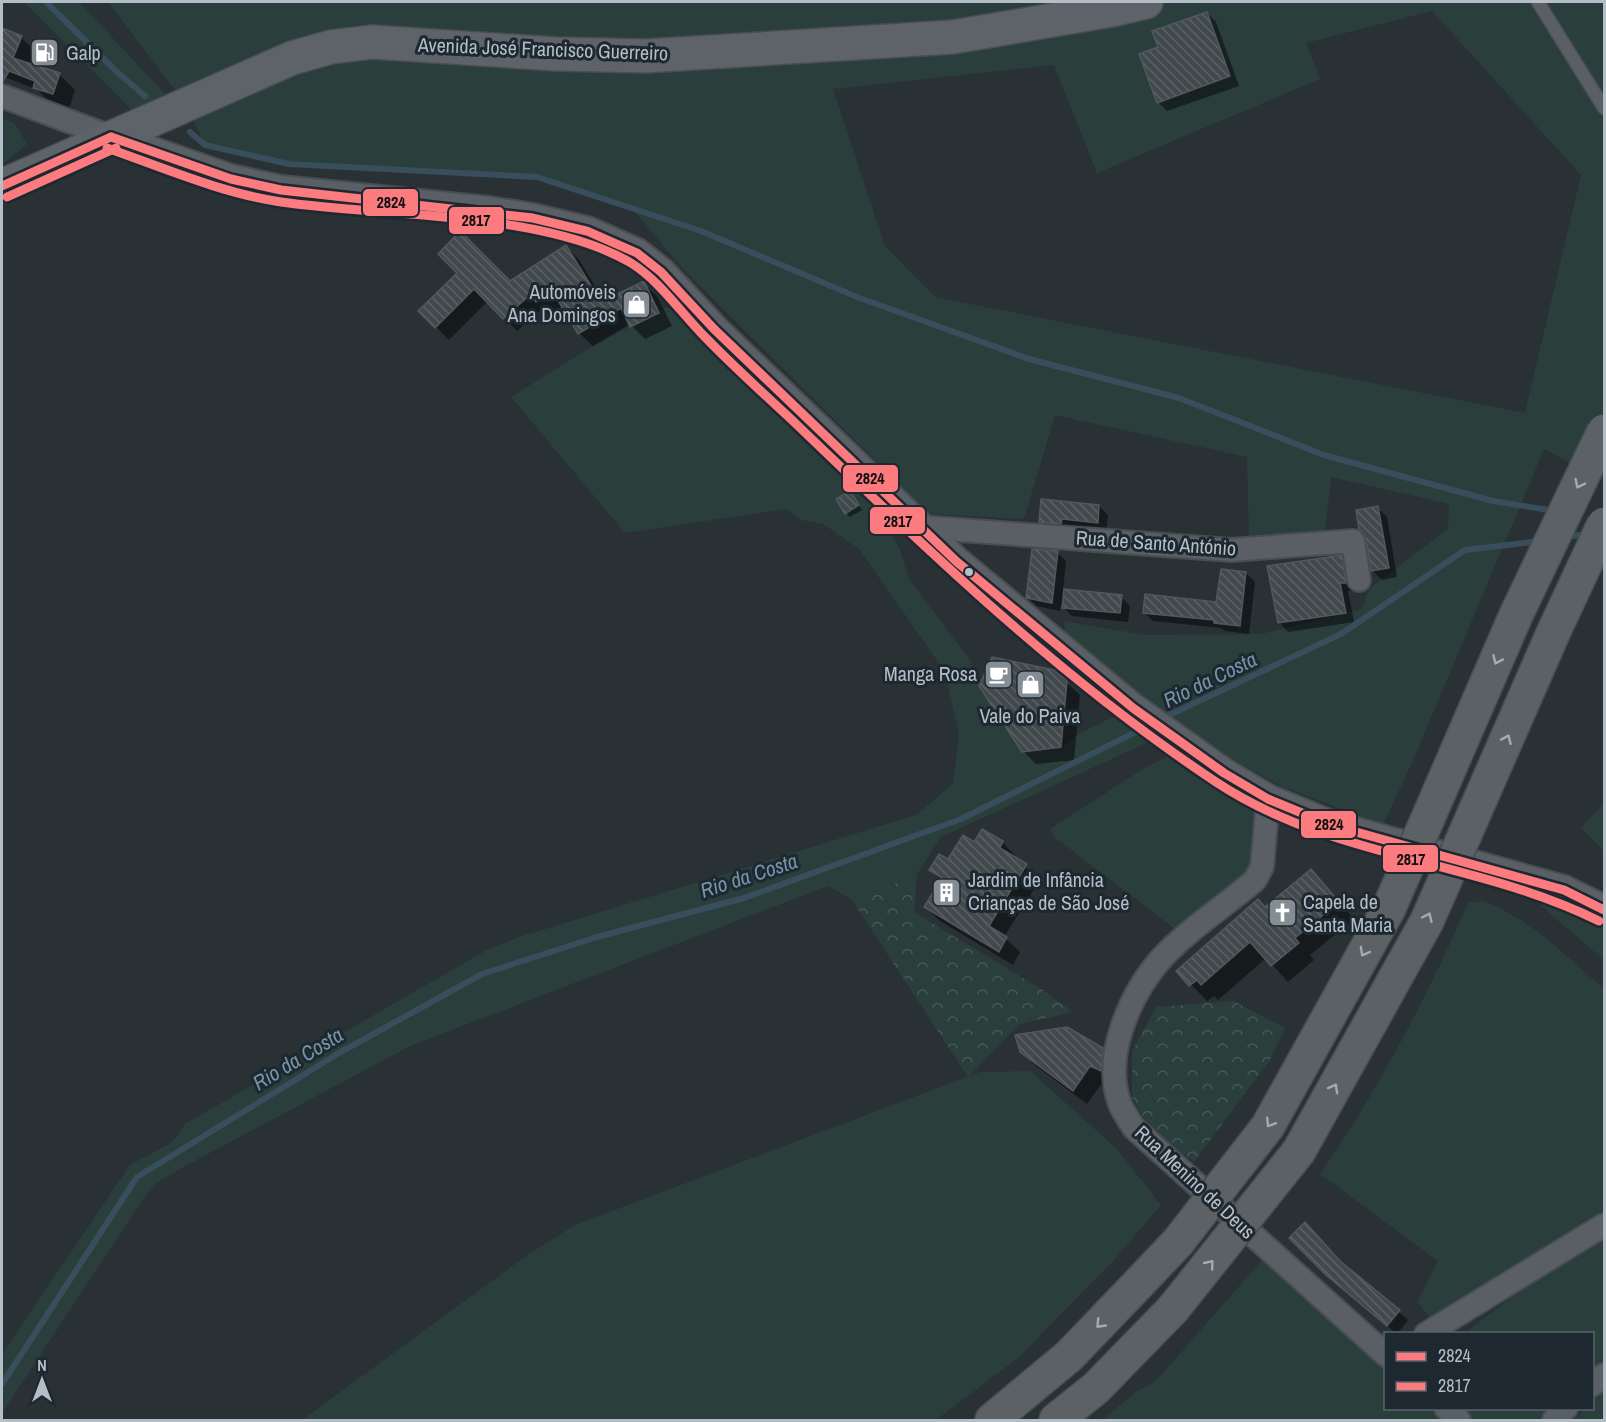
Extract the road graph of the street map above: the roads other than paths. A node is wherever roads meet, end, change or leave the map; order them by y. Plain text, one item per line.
1 (1146, 2) edge
2 (1538, 2) edge
3 (2, 96) edge
4 (1605, 108) edge
5 (111, 136) junction
6 (2, 186) edge
7 (1605, 431) edge
8 (1605, 524) edge
9 (920, 527) junction
10 (1359, 580) dead end
11 (1268, 799) junction
12 (1605, 910) edge
13 (1605, 1225) edge
14 (1429, 1332) edge
15 (1384, 1353) edge
16 (992, 1420) edge
17 (1056, 1420) edge

1 - 5 main road, Avenida José Francisco Guerreiro
2 - 4 lane
3 - 5 street
5 - 6 main road, Avenida José Francisco Guerreiro
5 - 9 street
7 -> 16 highway, bridge
17 -> 8 highway, bridge
9 - 10 street, Rua de Santo António
9 - 11 street
11 - 12 street
11 - 15 street, Rua Menino de Deus
13 - 14 street

